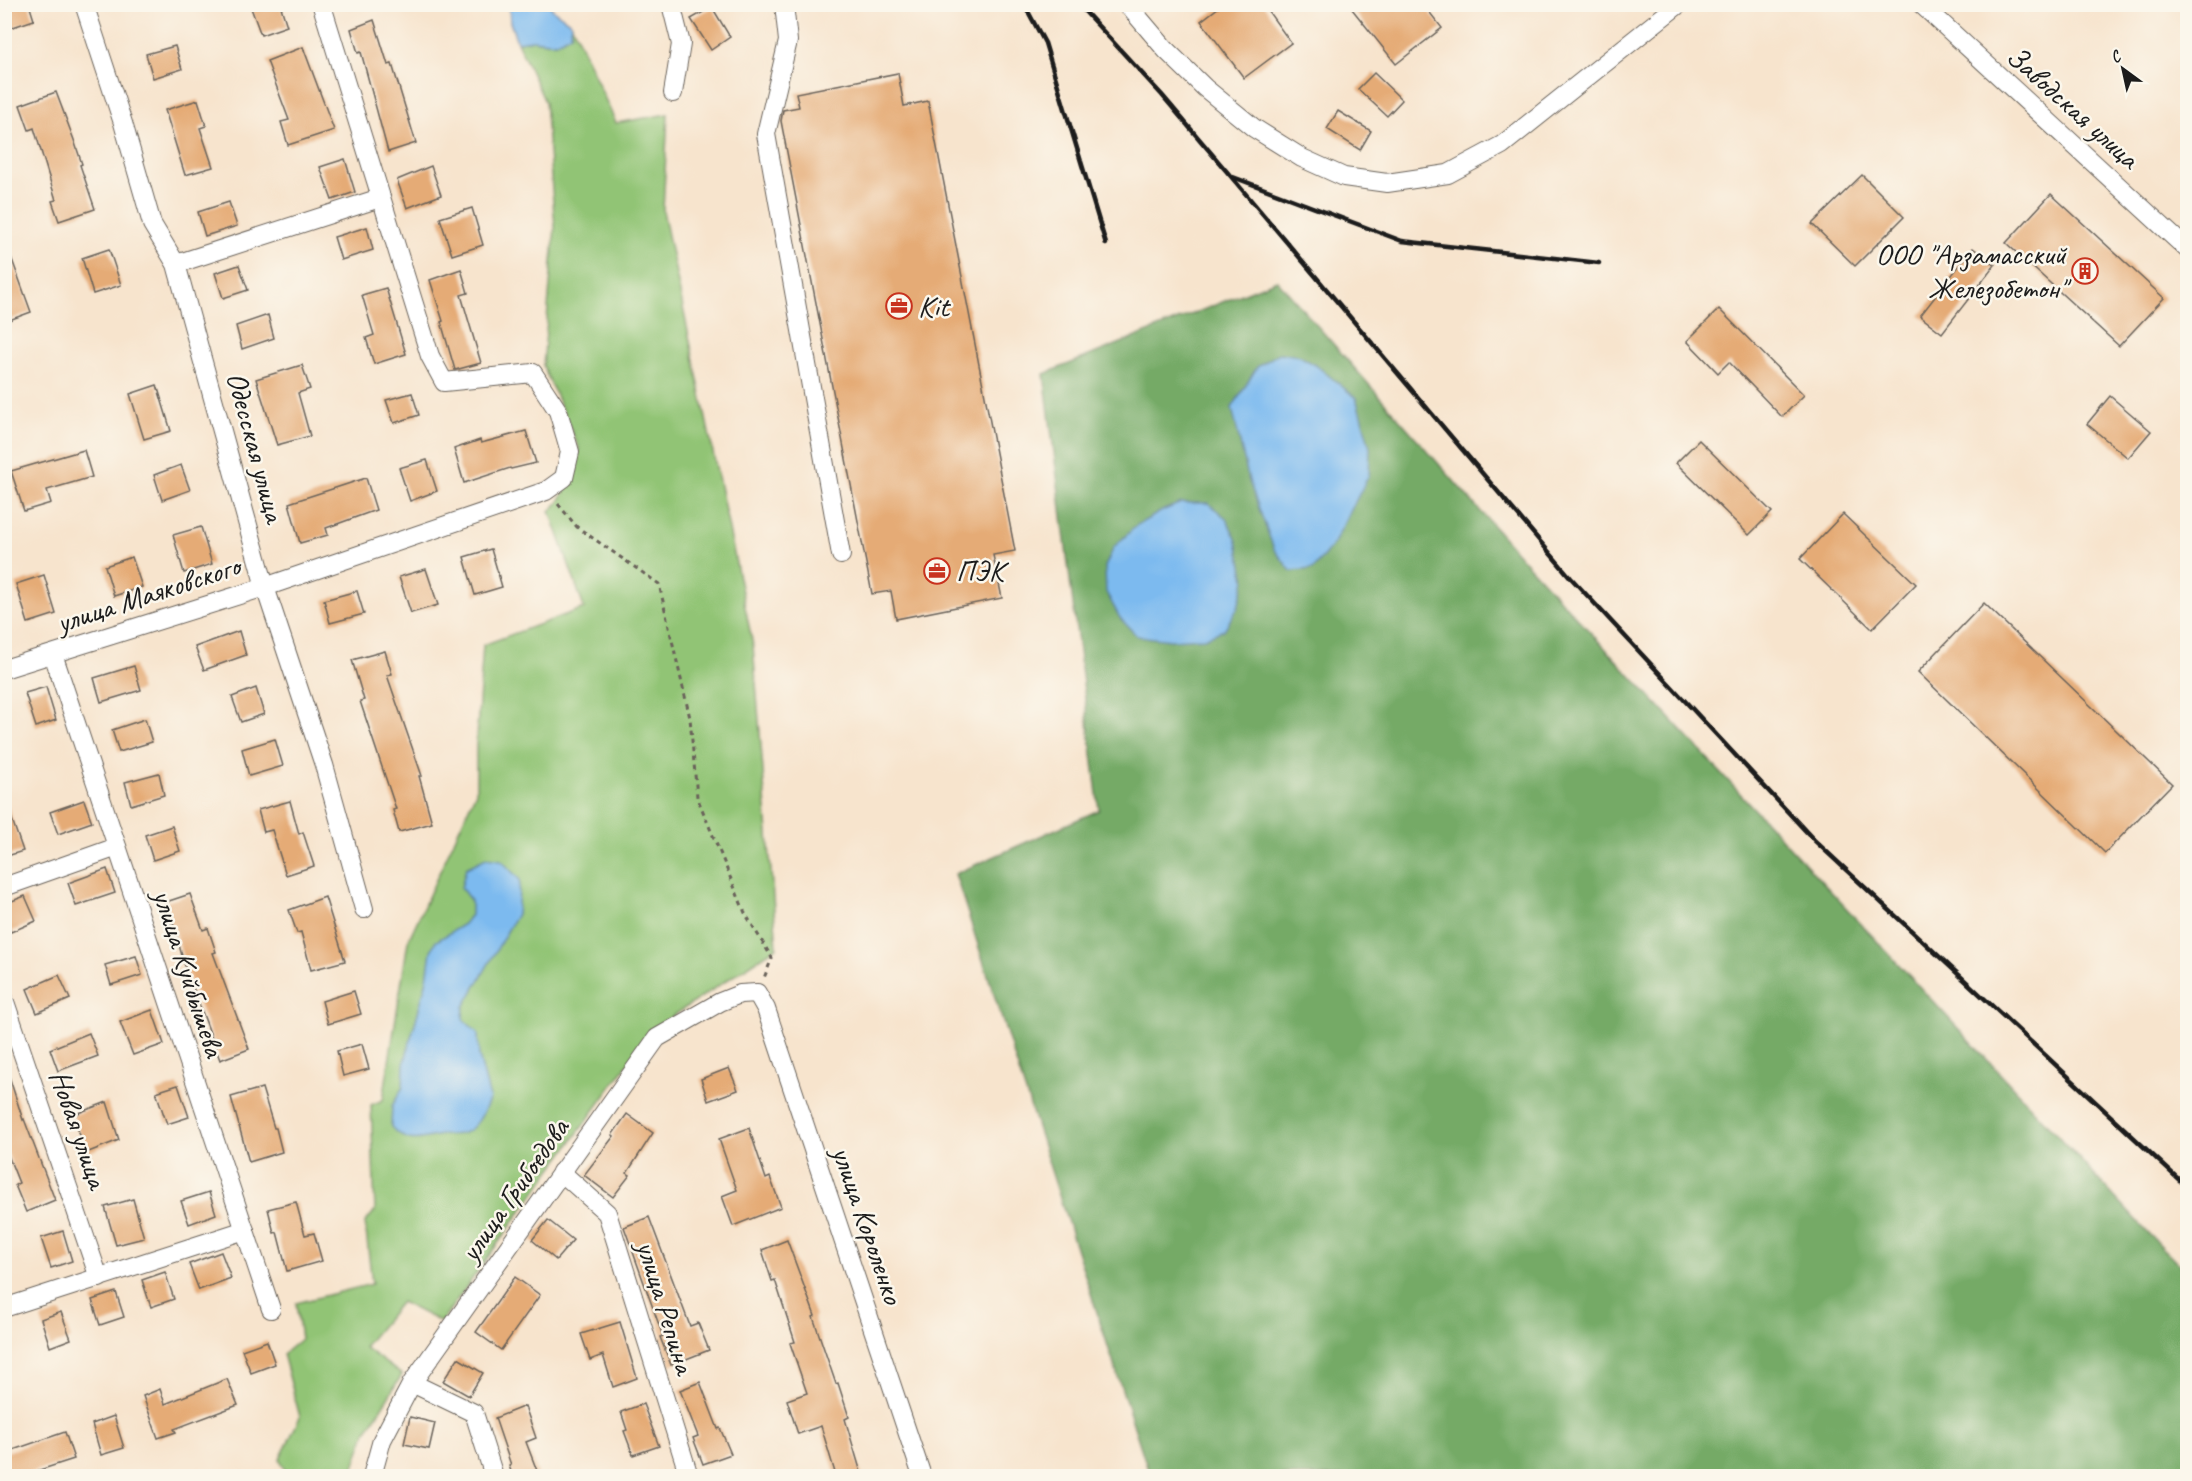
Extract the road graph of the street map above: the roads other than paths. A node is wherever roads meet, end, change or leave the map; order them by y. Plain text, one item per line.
1 (84, 4) edge
2 (671, 4) edge
3 (784, 4) edge
4 (1127, 4) edge
5 (1679, 4) edge
6 (1921, 4) edge
7 (323, 5) edge
8 (673, 93) dead end
9 (380, 198) junction
10 (2187, 250) edge
11 (176, 264) junction
12 (842, 555) dead end
13 (265, 587) junction
14 (53, 654) junction
15 (4, 669) edge
16 (117, 847) junction
17 (4, 887) edge
18 (364, 909) dead end
19 (757, 993) joint
20 (4, 999) edge
21 (561, 1172) junction
22 (245, 1230) junction
23 (99, 1278) junction
24 (4, 1308) edge
25 (271, 1309) dead end
26 (412, 1383) junction
27 (372, 1476) edge
28 (494, 1476) edge
29 (689, 1476) edge
30 (922, 1476) edge

1 - 11 street, Одесская улица
2 - 8 street
3 - 12 street
4 - 5 street
6 - 10 street, Заводская улица
7 - 9 street
9 - 11 street
9 - 13 street, улица Маяковского
11 - 13 street, Одесская улица
13 - 14 street, улица Маяковского
13 - 18 street, Одесская улица
14 - 15 street, улица Маяковского
14 - 16 street, улица Куйбышева
16 - 17 street
16 - 22 street, улица Куйбышева
19 - 21 street, улица Грибоедова
19 - 30 street, улица Короленко
20 - 23 street, Новая улица
21 - 26 street, улица Грибоедова
21 - 29 street, улица Репина
22 - 23 street
22 - 25 street, улица Куйбышева
23 - 24 street
26 - 27 street, улица Грибоедова
26 - 28 street

